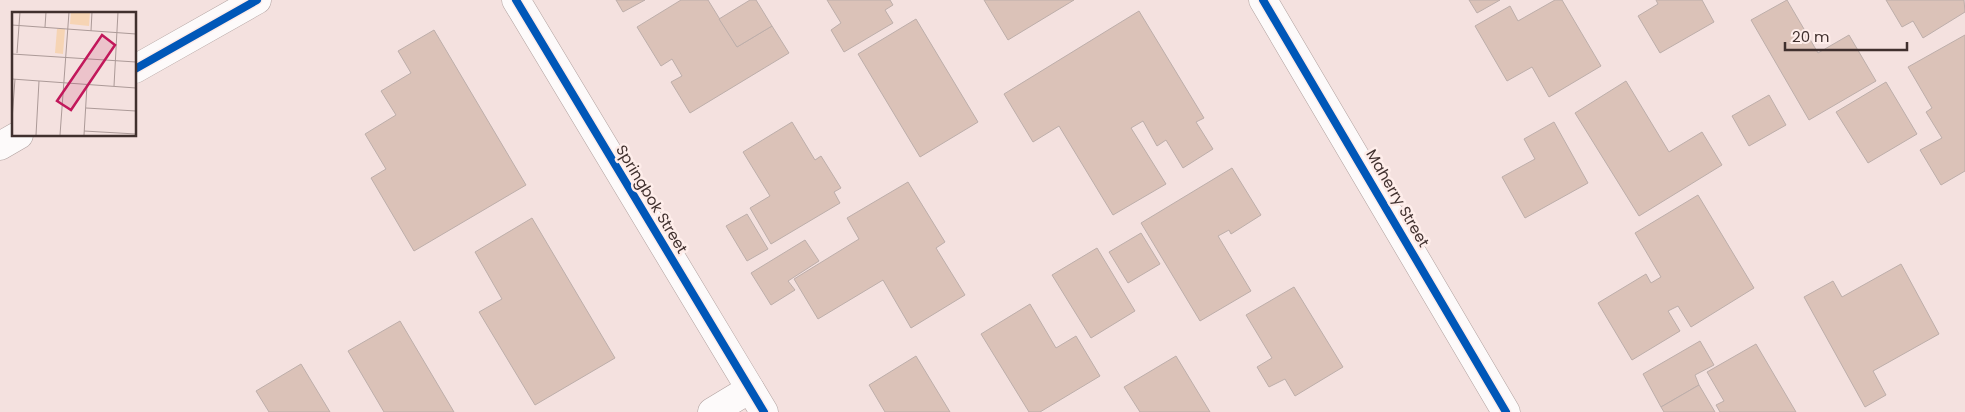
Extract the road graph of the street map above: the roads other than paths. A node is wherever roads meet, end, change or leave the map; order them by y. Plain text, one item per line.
1 (257, 0) edge
2 (516, 0) edge
3 (1263, 0) edge
4 (136, 68) edge
5 (17, 136) edge
6 (0, 146) edge
7 (750, 389) junction
8 (712, 412) edge
9 (764, 412) edge
10 (1506, 412) edge

1 - 4 street
2 - 7 street, Springbok Street
3 - 10 street, Maherry Street
5 - 6 street
7 - 8 street
7 - 9 street, Springbok Street

